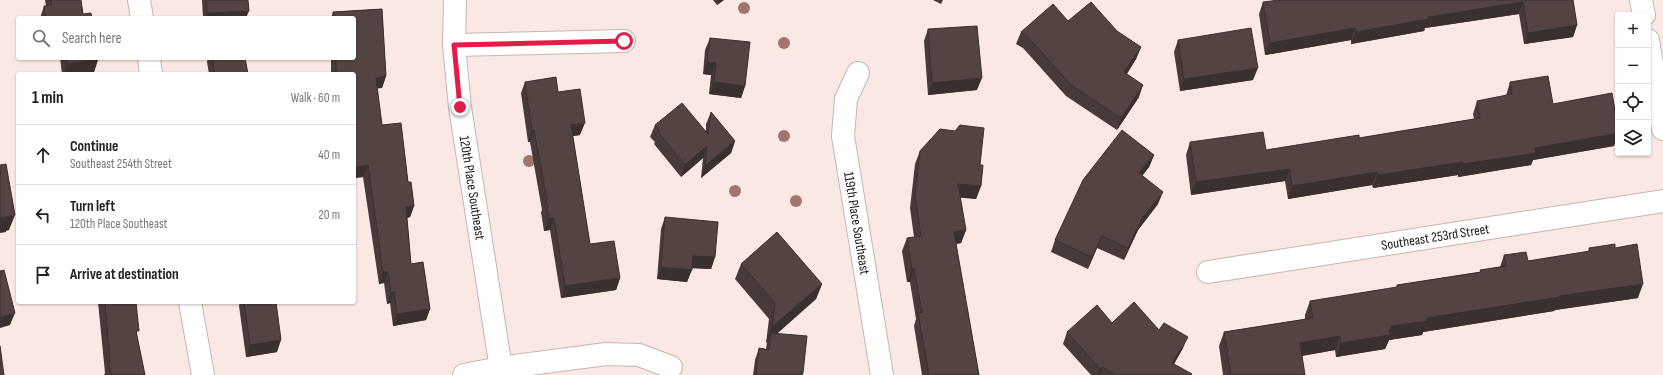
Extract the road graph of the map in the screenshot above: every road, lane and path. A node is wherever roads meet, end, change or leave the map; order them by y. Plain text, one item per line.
1 (139, 0) edge
2 (455, 0) edge
3 (1641, 0) edge
4 (1643, 12) edge
5 (142, 16) edge
6 (624, 41) dead end
7 (454, 45) junction
8 (1649, 48) edge
9 (148, 60) edge
10 (151, 72) edge
11 (858, 73) dead end
12 (1663, 129) edge
13 (1663, 201) edge
14 (1208, 272) dead end
15 (190, 304) edge
16 (671, 367) dead end
17 (501, 372) edge
18 (202, 375) edge
19 (464, 375) edge
20 (882, 375) edge

1 - 5 street
2 - 7 street, 120th Place Southeast
3 - 4 street
6 - 7 street
7 - 17 street, 120th Place Southeast
8 - 12 street
9 - 10 street
11 - 20 street, 119th Place Southeast
13 - 14 street, Southeast 253rd Street
15 - 18 street
16 - 17 street
17 - 19 street

